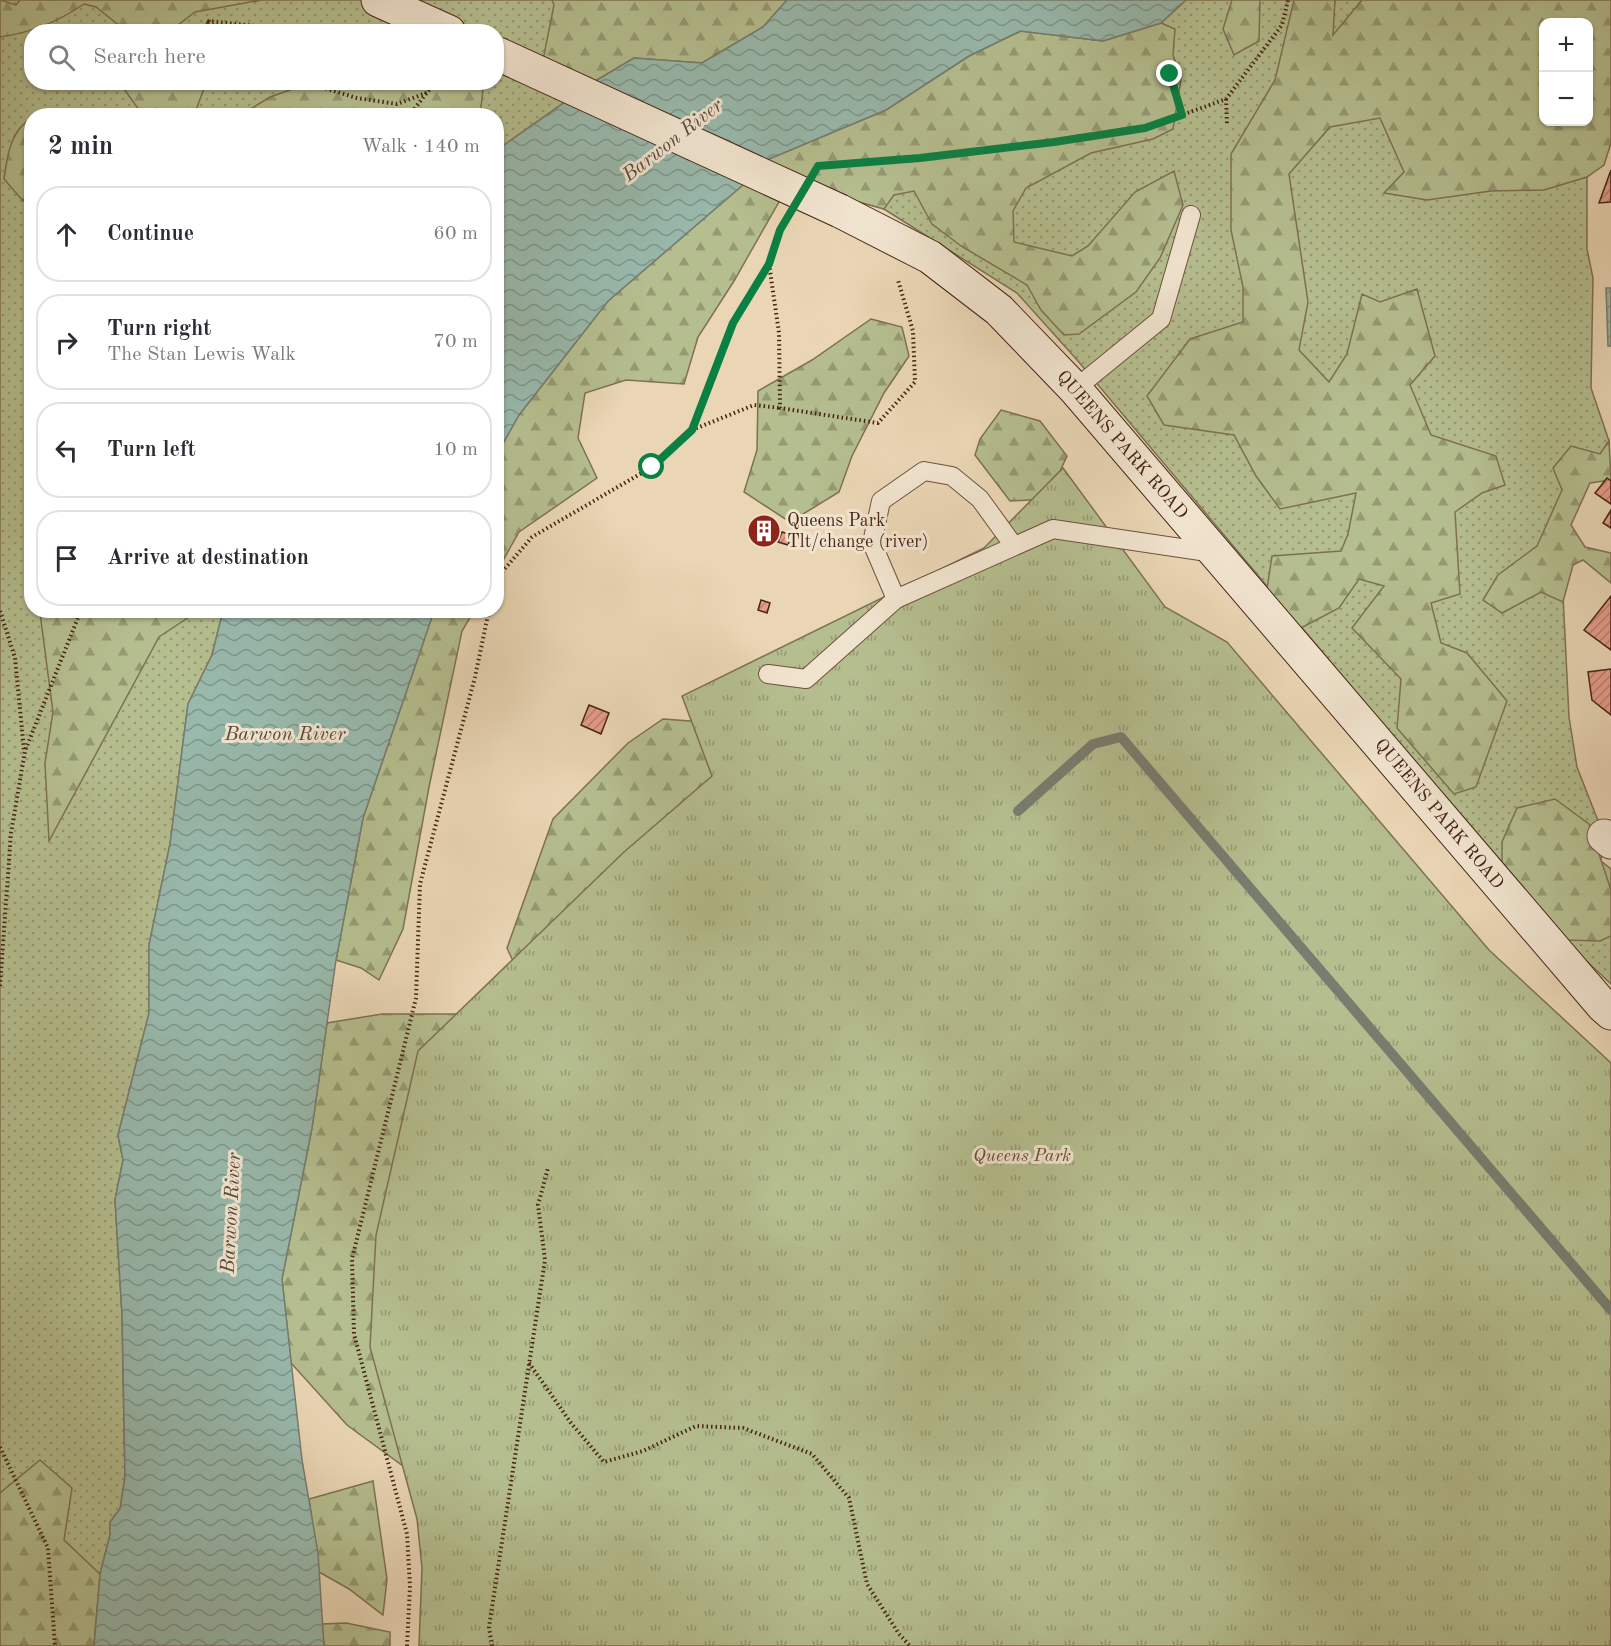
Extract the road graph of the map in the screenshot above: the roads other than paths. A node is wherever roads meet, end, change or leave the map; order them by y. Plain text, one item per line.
1 (378, 0) edge
2 (432, 24) edge
3 (504, 57) edge
4 (1191, 215) dead end
5 (1075, 389) junction
6 (1014, 546) junction
7 (1215, 553) junction
8 (896, 599) junction
9 (768, 674) dead end
10 (1611, 1013) edge

1 - 2 main road
3 - 5 main road, QUEENS PARK ROAD, bridge
4 - 5 lane
5 - 7 main road, QUEENS PARK ROAD
6 - 7 lane
6 - 8 lane
6 - 8 lane
7 - 10 main road, QUEENS PARK ROAD
8 - 9 lane

